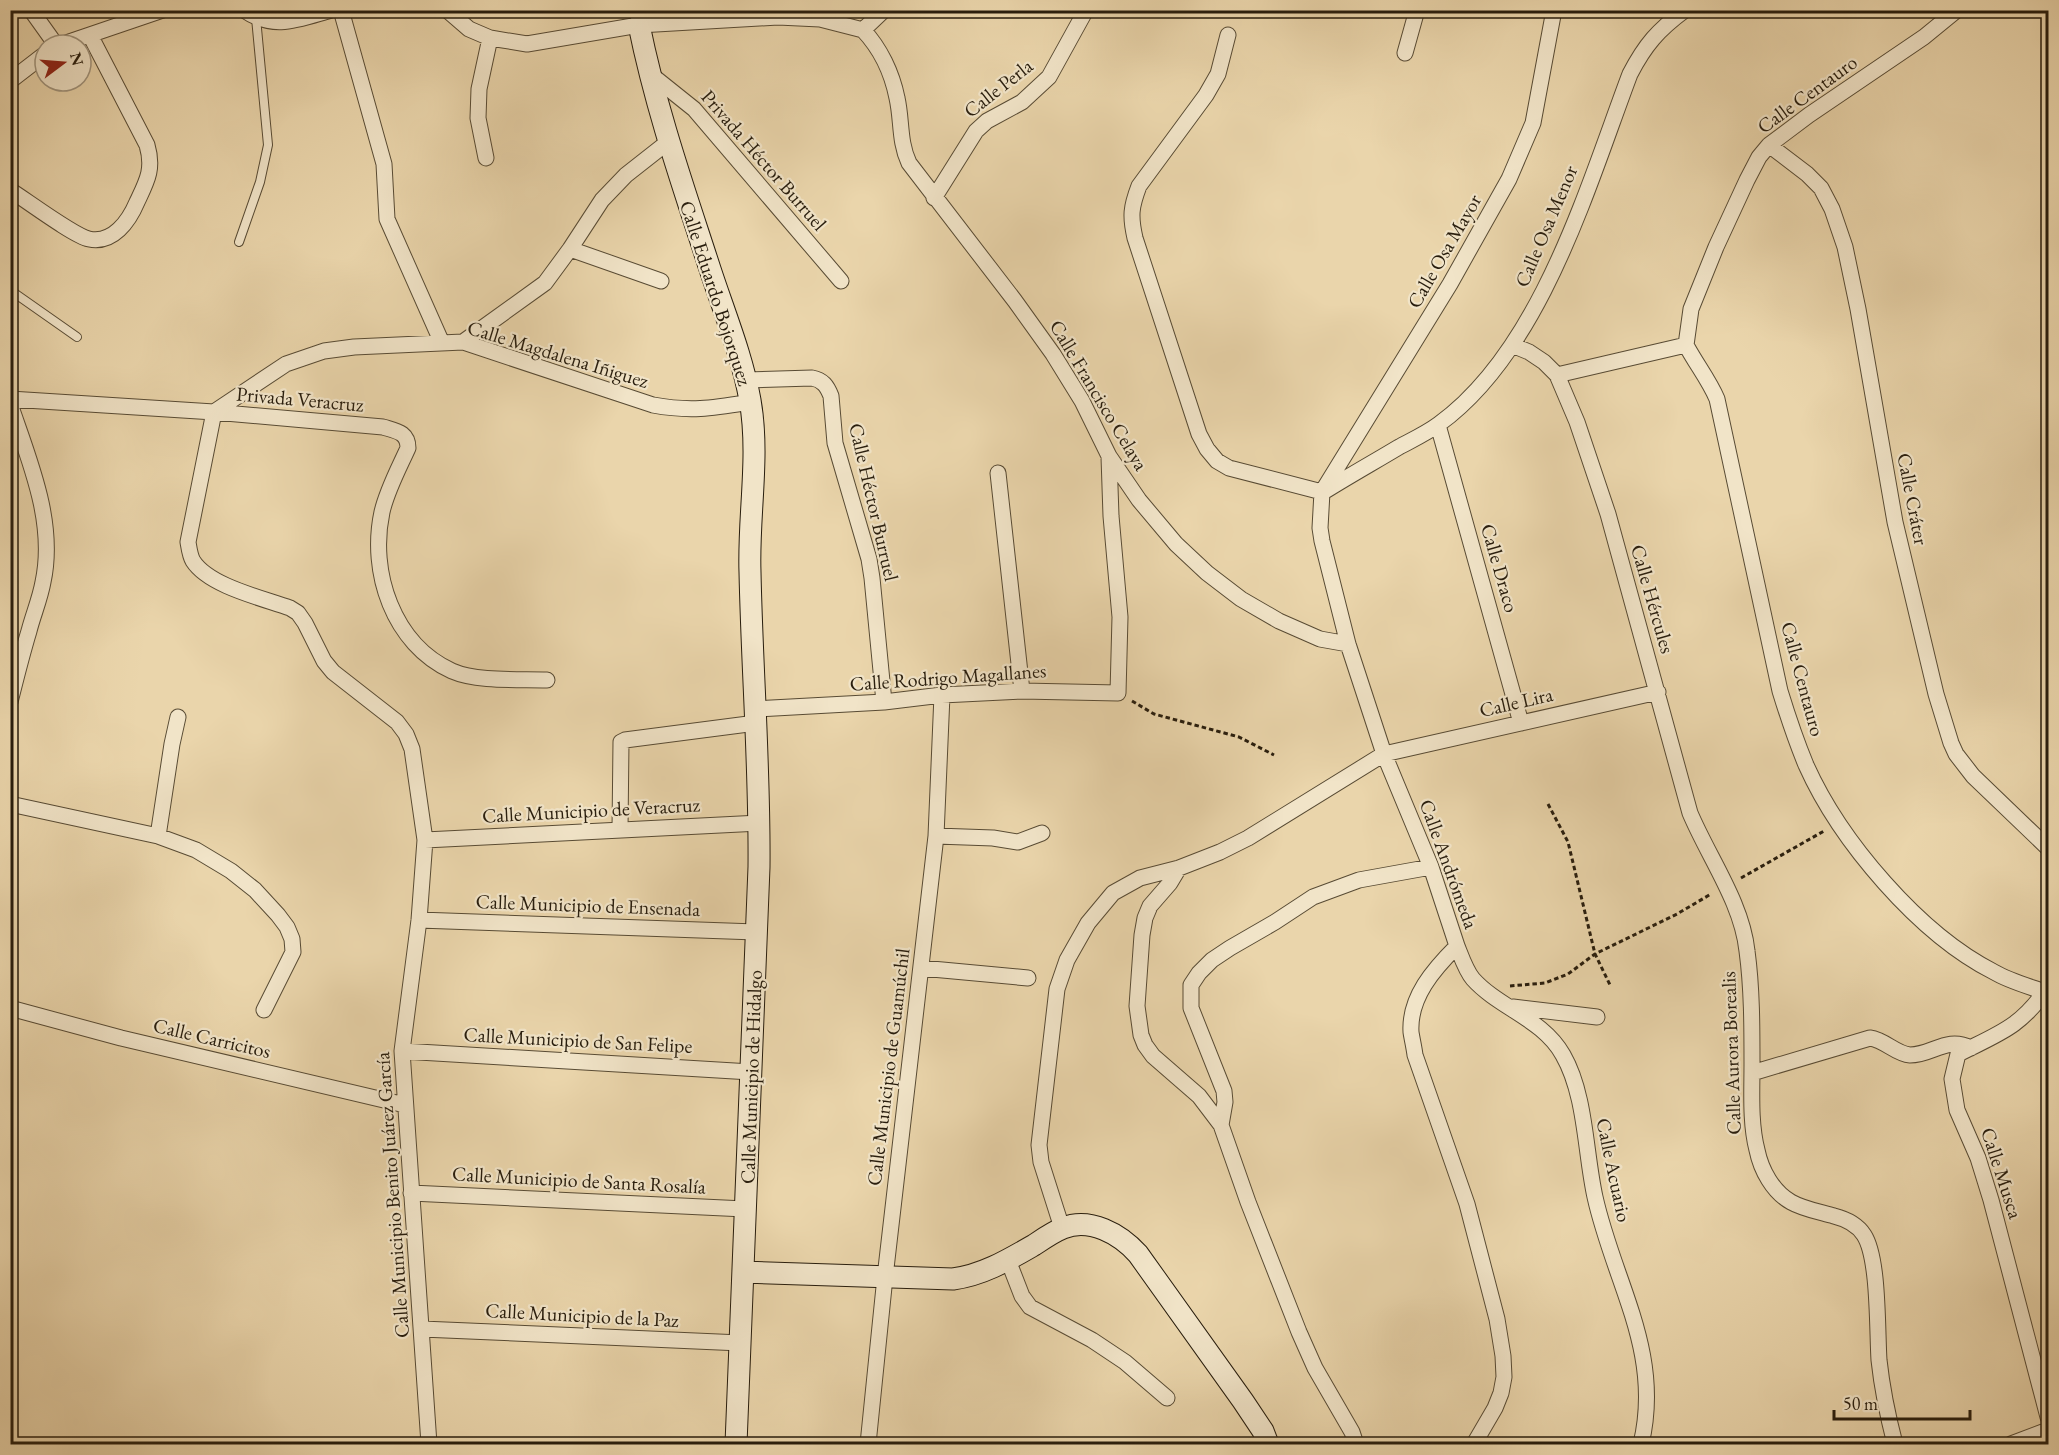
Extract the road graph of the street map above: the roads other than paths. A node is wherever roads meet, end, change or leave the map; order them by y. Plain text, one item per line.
1 (31, 10) edge
2 (331, 10) edge
3 (341, 10) edge
4 (447, 10) edge
5 (885, 10) edge
6 (1086, 10) edge
7 (1417, 10) edge
8 (1554, 10) edge
9 (1685, 10) edge
10 (1957, 10) edge
11 (156, 11) edge
12 (250, 14) edge
13 (639, 26) junction
14 (864, 30) junction
15 (49, 33) edge
16 (93, 34) edge
17 (1228, 35) dead end
18 (490, 38) junction
19 (93, 41) edge
20 (1405, 53) dead end
21 (33, 63) edge
22 (649, 73) junction
23 (10, 81) edge
24 (668, 142) junction
25 (1769, 145) junction
26 (486, 158) dead end
27 (10, 190) edge
28 (934, 198) junction
29 (239, 242) dead end
30 (570, 249) junction
31 (662, 280) dead end
32 (842, 281) dead end
33 (10, 290) edge
34 (77, 337) dead end
35 (463, 342) junction
36 (442, 343) junction
37 (1512, 345) junction
38 (1686, 345) junction
39 (1557, 375) junction
40 (746, 380) junction
41 (10, 399) edge
42 (750, 402) junction
43 (10, 404) edge
44 (214, 412) junction
45 (1438, 425) junction
46 (1109, 456) junction
47 (998, 474) dead end
48 (1322, 492) junction
49 (1348, 644) junction
50 (547, 680) dead end
51 (1022, 692) junction
52 (1658, 692) junction
53 (942, 694) junction
54 (10, 702) edge
55 (884, 702) junction
56 (755, 716) junction
57 (178, 717) dead end
58 (1521, 723) junction
59 (1384, 754) junction
60 (10, 804) edge
61 (760, 823) junction
62 (620, 830) junction
63 (1042, 833) dead end
64 (158, 836) junction
65 (936, 836) junction
66 (425, 840) junction
67 (2049, 848) edge
68 (1431, 867) junction
69 (1179, 868) junction
70 (1725, 886) joint
71 (419, 920) junction
72 (756, 932) junction
73 (1457, 946) junction
74 (921, 968) junction
75 (1028, 978) dead end
76 (2047, 992) edge
77 (1510, 1006) junction
78 (10, 1008) edge
79 (264, 1010) dead end
80 (1597, 1017) dead end
81 (1971, 1048) junction
82 (402, 1051) junction
83 (751, 1072) junction
84 (1752, 1073) junction
85 (405, 1105) junction
86 (1221, 1125) junction
87 (411, 1193) junction
88 (745, 1209) junction
89 (1062, 1228) junction
90 (1008, 1260) junction
91 (743, 1272) junction
92 (885, 1277) junction
93 (422, 1329) junction
94 (741, 1343) junction
95 (1167, 1398) dead end
96 (2049, 1417) edge
97 (2049, 1430) edge
98 (429, 1444) edge
99 (736, 1444) edge
100 (868, 1444) edge
101 (1268, 1444) edge
102 (1356, 1444) edge
103 (1474, 1444) edge
104 (1641, 1444) edge
105 (1895, 1444) edge
106 (2011, 1444) edge

1 - 15 street
2 - 12 street
3 - 36 street
4 - 18 street
5 - 14 street
6 - 28 street, Calle Perla
7 - 20 street
8 - 48 street, Calle Osa Mayor
9 - 37 street, Calle Osa Menor
10 - 25 street, Calle Centauro
11 - 16 street
12 - 29 lane
13 - 14 street
13 - 18 street
13 - 22 street, Calle Eduardo Bojorquez
14 - 28 street, Calle Francisco Celaya
17 - 48 street
18 - 26 street
19 - 27 street
21 - 23 street
22 - 24 street, Calle Eduardo Bojorquez
22 - 32 street, Privada Héctor Burruel
24 - 30 street
24 - 40 street, Calle Eduardo Bojorquez
25 - 38 street, Calle Centauro
25 - 67 street, Calle Cráter
28 - 46 street, Calle Francisco Celaya
30 - 31 street
30 - 35 street
33 - 34 lane
35 - 36 street, Calle Magdalena Iñiguez
35 - 42 street, Calle Magdalena Iñiguez
36 - 44 street, Calle Magdalena Iñiguez
37 - 39 street, Calle Hércules
37 - 45 street, Calle Osa Menor
38 - 39 street
38 - 76 street, Calle Centauro
39 - 52 street, Calle Hércules
40 - 42 street, Calle Eduardo Bojorquez
40 - 55 street, Calle Héctor Burruel
41 - 44 street
42 - 56 street, Calle Eduardo Bojorquez
43 - 54 street
44 - 50 street, Privada Veracruz
44 - 66 street, Calle Municipio Benito Juárez García
45 - 48 street, Calle Osa Menor
45 - 58 street, Calle Draco
46 - 49 street, Calle Francisco Celaya
46 - 51 street, Calle Rodrigo Magallanes
47 - 51 street
48 - 49 street, Calle Andrómeda
49 - 59 street, Calle Andrómeda
51 - 53 street, Calle Rodrigo Magallanes
52 - 58 street, Calle Lira
52 - 70 street, Calle Hércules
53 - 55 street, Calle Rodrigo Magallanes
53 - 65 street, Calle Municipio de Guamúchil
55 - 56 street, Calle Rodrigo Magallanes
56 - 61 street, Calle Municipio de Hidalgo
56 - 62 street, Calle Rodrigo Magallanes
57 - 64 street
58 - 59 street, Calle Lira
59 - 68 street, Calle Andrómeda
59 - 69 street, Calle Lira
60 - 64 street
61 - 62 street, Calle Municipio de Veracruz
61 - 72 street, Calle Municipio de Hidalgo
62 - 66 street, Calle Municipio de Veracruz
63 - 65 street
64 - 79 street
65 - 74 street, Calle Municipio de Guamúchil
66 - 71 street, Calle Municipio Benito Juárez García
68 - 73 street, Calle Andrómeda
68 - 86 street
69 - 86 street
69 - 89 street, Calle Lira
70 - 84 street, Calle Aurora Borealis
71 - 72 street, Calle Municipio de Ensenada
71 - 82 street, Calle Municipio Benito Juárez García
72 - 83 street, Calle Municipio de Hidalgo
73 - 77 street, Calle Acuario
73 - 103 street, Calle Andrómeda
74 - 75 street
74 - 92 street, Calle Municipio de Guamúchil
76 - 81 street, Calle Musca
77 - 80 street
77 - 104 street, Calle Acuario
78 - 85 street, Calle Carricitos
81 - 84 street
81 - 96 street, Calle Musca
82 - 83 street, Calle Municipio de San Felipe
82 - 85 street, Calle Municipio Benito Juárez García
83 - 88 street, Calle Municipio de Hidalgo
84 - 105 street, Calle Aurora Borealis
85 - 87 street, Calle Municipio Benito Juárez García
86 - 102 street
87 - 88 street, Calle Municipio de Santa Rosalía
87 - 93 street, Calle Municipio Benito Juárez García
88 - 91 street, Calle Municipio de Hidalgo
89 - 90 street
89 - 101 street
90 - 92 street
90 - 95 street
91 - 92 street
91 - 94 street, Calle Municipio de Hidalgo
92 - 100 street, Calle Municipio de Guamúchil
93 - 94 street, Calle Municipio de la Paz
93 - 98 street, Calle Municipio Benito Juárez García
94 - 99 street, Calle Municipio de Hidalgo
97 - 106 street

